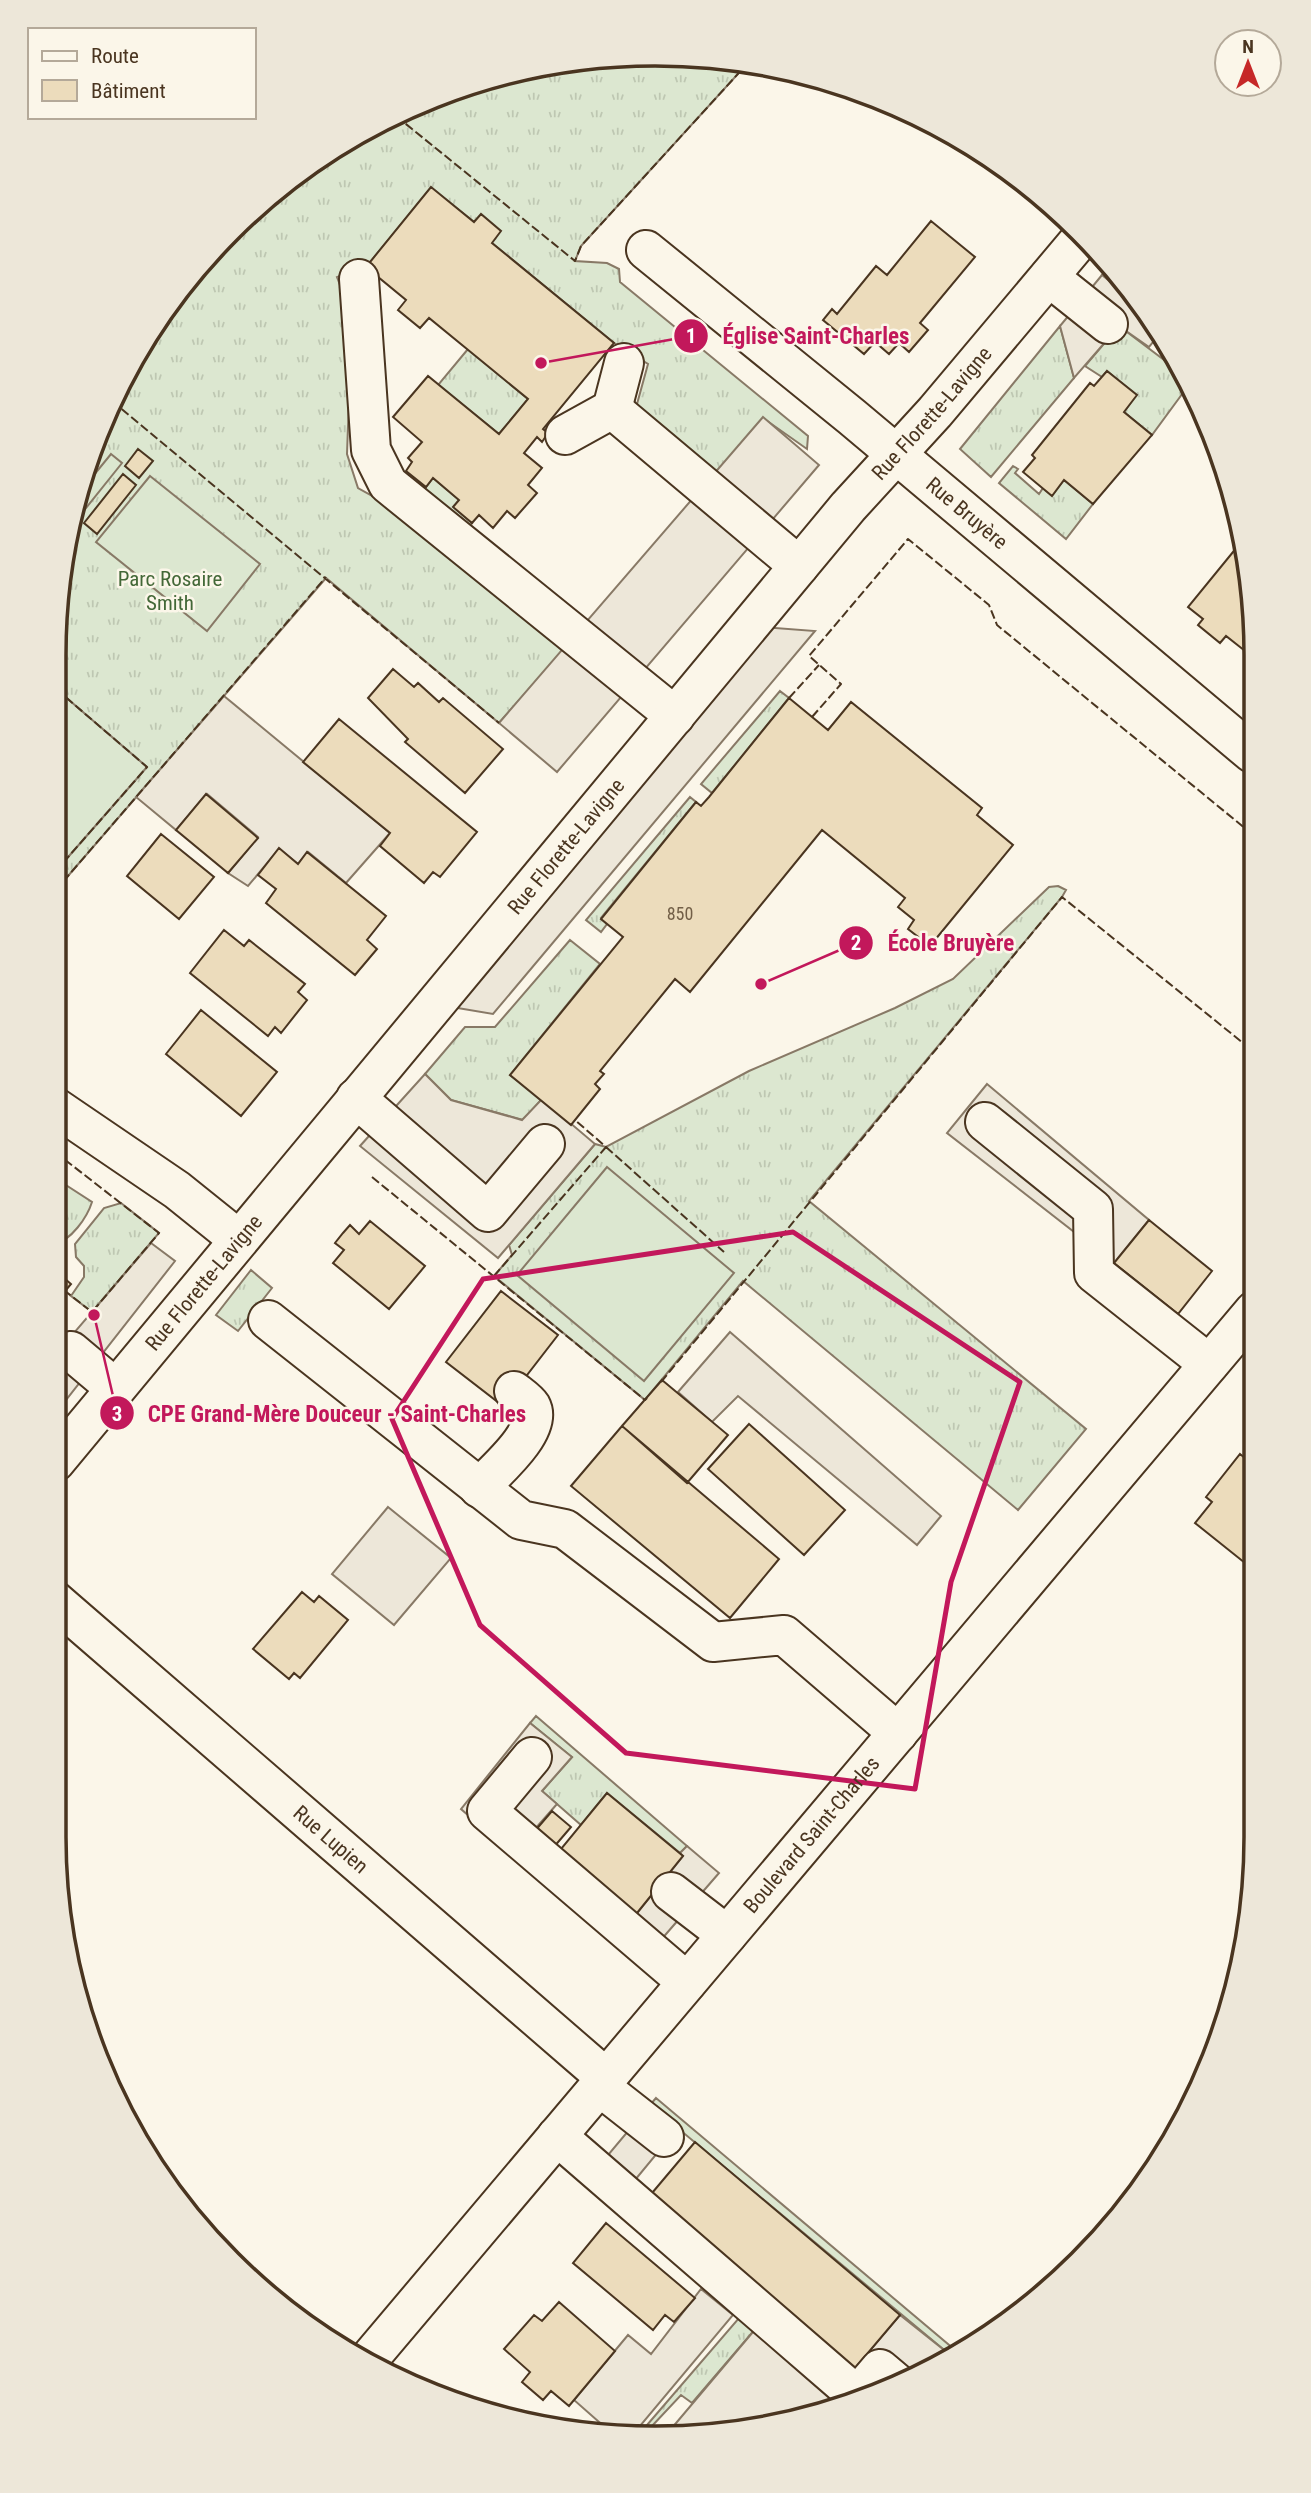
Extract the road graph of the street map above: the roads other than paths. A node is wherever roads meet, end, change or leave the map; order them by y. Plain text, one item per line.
1 (1076, 244) edge
2 (646, 250) dead end
3 (1049, 277) junction
4 (359, 279) dead end
5 (1108, 324) dead end
6 (624, 363) dead end
7 (612, 409) junction
8 (565, 435) dead end
9 (895, 455) junction
10 (799, 566) junction
11 (675, 716) junction
12 (1244, 746) edge
13 (356, 1098) junction
14 (66, 1114) edge
15 (985, 1122) dead end
16 (545, 1144) dead end
17 (238, 1239) junction
18 (268, 1320) dead end
19 (1244, 1323) edge
20 (71, 1351) dead end
21 (1209, 1364) junction
22 (115, 1388) junction
23 (514, 1391) dead end
24 (66, 1448) edge
25 (479, 1489) junction
26 (66, 1611) edge
27 (898, 1732) junction
28 (532, 1757) dead end
29 (671, 1892) dead end
30 (727, 1935) junction
31 (687, 1982) junction
32 (603, 2082) junction
33 (557, 2136) junction
34 (664, 2137) dead end
35 (373, 2354) edge
36 (890, 2378) edge
37 (866, 2387) edge
38 (853, 2392) edge

1 - 3 street, Rue Florette-Lavigne
2 - 9 street, Rue Bruyère
3 - 5 street
3 - 9 street, Rue Florette-Lavigne
4 - 11 street
6 - 7 street
7 - 8 street
7 - 10 street
9 - 10 street, Rue Florette-Lavigne
9 - 12 street, Rue Bruyère
10 - 11 street, Rue Florette-Lavigne
11 - 13 street, Rue Florette-Lavigne
13 - 16 street
13 - 17 street, Rue Florette-Lavigne
14 - 17 street
15 - 21 street
17 - 22 street, Rue Florette-Lavigne
18 - 25 street
19 - 21 street, Boulevard Saint-Charles
20 - 22 street
21 - 27 street, Boulevard Saint-Charles
22 - 24 street, Rue Florette-Lavigne
23 - 25 street
25 - 27 street
26 - 32 street, Rue Lupien
27 - 30 street, Boulevard Saint-Charles
28 - 31 street
29 - 30 street
30 - 31 street, Boulevard Saint-Charles
31 - 32 street, Boulevard Saint-Charles
32 - 33 street, Boulevard Saint-Charles
32 - 34 street, Rue Lupien
33 - 35 street, Boulevard Saint-Charles
33 - 38 street
36 - 37 street

